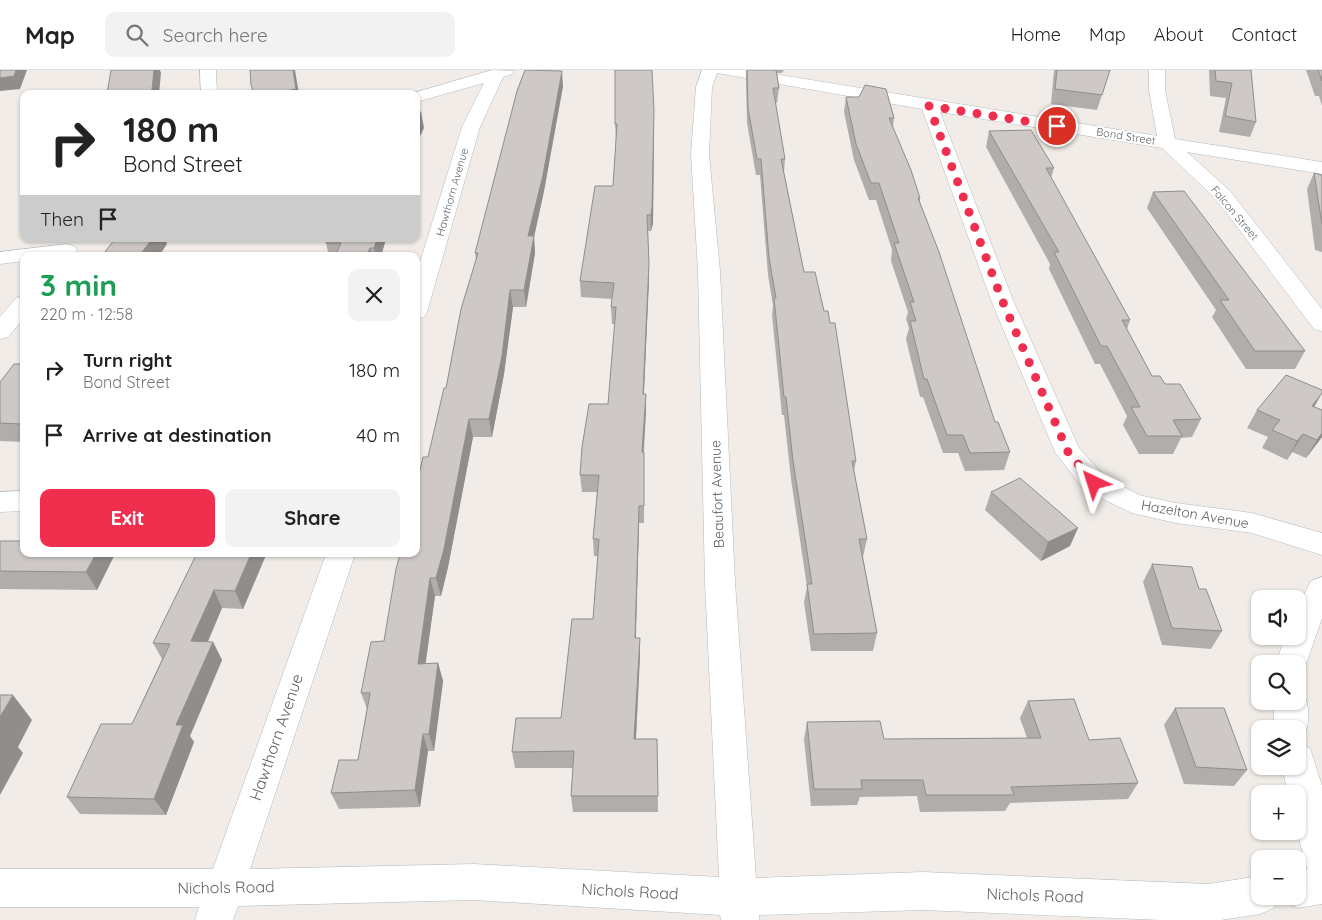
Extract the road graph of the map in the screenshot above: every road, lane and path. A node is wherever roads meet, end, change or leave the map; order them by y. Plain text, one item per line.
1 (208, 70) edge
2 (710, 70) edge
3 (723, 70) edge
4 (830, 70) edge
5 (1157, 70) edge
6 (504, 72) edge
7 (821, 88) junction
8 (209, 90) edge
9 (420, 96) edge
10 (929, 106) junction
11 (1167, 143) junction
12 (1322, 168) edge
13 (69, 248) edge
14 (41, 252) edge
15 (20, 255) edge
16 (0, 258) edge
17 (420, 299) edge
18 (20, 308) edge
19 (1322, 324) edge
20 (0, 332) edge
21 (20, 501) edge
22 (0, 502) edge
23 (1322, 544) edge
24 (339, 557) edge
25 (1322, 589) edge
26 (1295, 655) edge
27 (1302, 775) edge
28 (1322, 860) edge
29 (1322, 885) edge
30 (0, 888) edge
31 (1306, 888) edge
32 (1251, 896) edge
33 (219, 904) edge
34 (740, 908) edge

1 - 8 street
2 - 34 street, Beaufort Avenue
3 - 7 street, Bond Street
4 - 7 street
5 - 11 street
6 - 9 street
6 - 17 street, Hawthorn Avenue
7 - 10 street, Bond Street
10 - 11 street, Bond Street
10 - 23 street, Hazelton Avenue
11 - 12 street, Bond Street
11 - 19 street, Falcon Street
13 - 14 street
15 - 16 street
18 - 20 street
21 - 22 street
24 - 33 street, Hawthorn Avenue
25 - 26 street
27 - 28 street
29 - 31 street
30 - 33 street, Nichols Road
32 - 34 street, Nichols Road
33 - 34 street, Nichols Road

